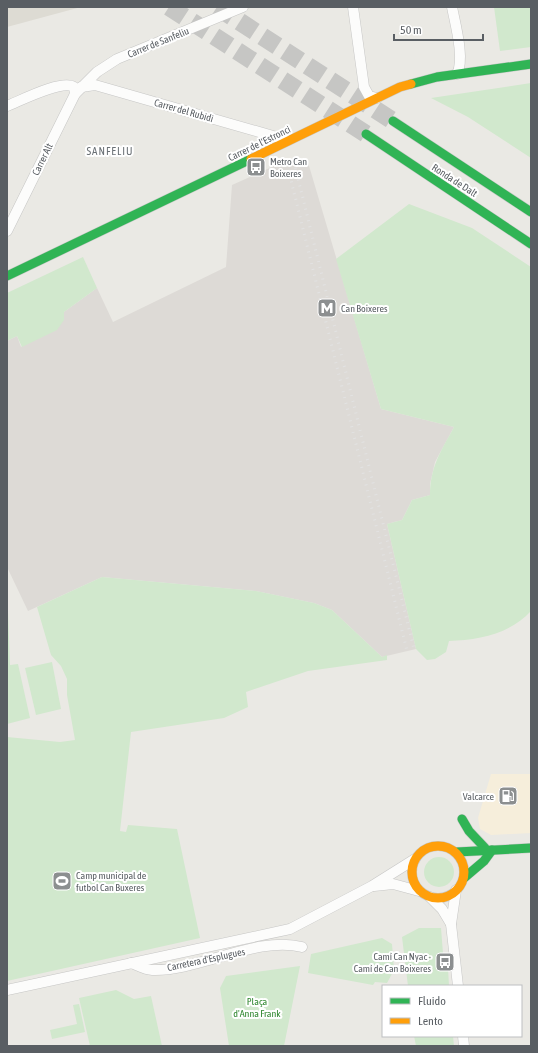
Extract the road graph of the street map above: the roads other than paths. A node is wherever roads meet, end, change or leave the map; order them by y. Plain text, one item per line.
1 (243, 7) edge
2 (354, 7) edge
3 (452, 7) edge
4 (531, 64) edge
5 (457, 74) junction
6 (78, 91) junction
7 (377, 98) junction
8 (7, 106) edge
9 (393, 121) tunnel mouth
10 (366, 134) tunnel mouth
11 (288, 140) junction
12 (531, 212) edge
13 (7, 231) edge
14 (531, 244) edge
15 (7, 268) edge
16 (21, 269) junction
17 (7, 276) edge
18 (462, 819) dead end
19 (531, 848) edge
20 (488, 849) junction
21 (457, 852) junction
22 (415, 859) junction
23 (464, 878) junction
24 (372, 886) junction
25 (456, 890) junction
26 (419, 891) junction
27 (430, 897) junction
28 (451, 924) junction
29 (290, 929) junction
30 (277, 933) junction
31 (282, 944) junction
32 (131, 963) junction
33 (458, 985) edge
34 (7, 990) edge

1 - 6 street, Carrer de Sanfeliu
2 - 7 street
3 - 5 street
4 - 5 main road, Carrer de l'Estronci
5 - 7 main road, Carrer de l'Estronci
6 - 8 street
6 - 11 street, Carrer del Rubidi
6 - 13 street, Carrer Alt
7 - 11 main road, Carrer de l'Estronci
9 - 12 main road, Ronda de Dalt
10 - 14 main road, Ronda de Dalt
11 - 16 main road, Carrer de l'Estronci
15 - 16 street
16 - 17 main road, Carrer de l'Estronci
18 - 20 main road
19 - 20 main road
20 - 21 main road
20 - 23 main road
21 - 22 main road
21 - 23 main road
22 - 24 street, Carretera d'Esplugues
22 - 26 main road
23 - 25 main road
24 - 26 street, Carretera d'Esplugues
24 - 29 street, Carretera d'Esplugues
25 - 27 main road
25 - 28 street
26 - 27 main road
27 - 28 street
28 - 33 street
29 - 30 street, Carretera d'Esplugues
29 - 31 street, Carretera d'Esplugues
30 - 31 street
30 - 32 street, Carretera d'Esplugues
31 - 32 street, Carretera d'Esplugues
32 - 34 street, Carretera d'Esplugues

